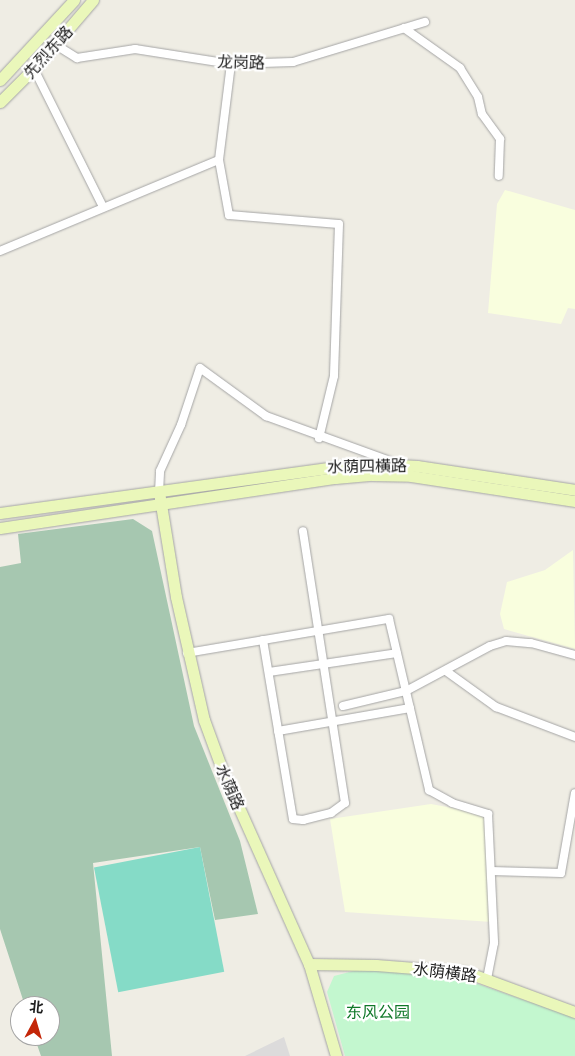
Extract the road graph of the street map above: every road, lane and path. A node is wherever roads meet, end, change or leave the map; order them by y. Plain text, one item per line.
1 (74, 0) edge
2 (93, 0) edge
3 (425, 22) dead end
4 (404, 28) junction
5 (56, 45) junction
6 (231, 64) junction
7 (34, 69) junction
8 (0, 81) edge
9 (10, 93) junction
10 (0, 102) edge
11 (219, 160) junction
12 (500, 176) dead end
13 (103, 207) junction
14 (0, 250) edge
15 (319, 438) junction
16 (396, 463) junction
17 (575, 490) edge
18 (160, 492) junction
19 (575, 501) edge
20 (161, 506) junction
21 (0, 513) edge
22 (0, 528) edge
23 (303, 531) dead end
24 (317, 631) junction
25 (264, 640) junction
26 (187, 653) junction
27 (397, 653) junction
28 (575, 655) edge
29 (324, 664) junction
30 (446, 671) junction
31 (269, 672) junction
32 (406, 692) junction
33 (343, 706) dead end
34 (410, 708) junction
35 (333, 721) junction
36 (278, 731) junction
37 (575, 737) edge
38 (575, 793) edge
39 (491, 871) junction
40 (309, 964) junction
41 (487, 978) junction
42 (575, 1012) edge
43 (336, 1056) edge

1 - 8 main road, 先烈东路
2 - 5 main road, 先烈东路
3 - 4 street, 龙岗路
4 - 6 street, 龙岗路
4 - 12 street
5 - 6 street, 龙岗路
5 - 7 main road, 先烈东路
6 - 11 street
7 - 9 main road, 先烈东路
7 - 13 street
8 - 9 main road
9 - 10 main road, 先烈东路
11 - 13 street
11 - 15 street
13 - 14 street
15 - 16 street
15 - 18 street
16 - 17 main road, 水荫四横路
16 - 18 main road, 水荫四横路
18 - 20 main road, 水荫路
18 - 21 main road
19 - 20 main road, 水荫四横路
20 - 22 main road
20 - 26 main road, 水荫路
23 - 24 street
24 - 25 street
24 - 27 street
24 - 29 street
25 - 26 street
25 - 31 street
26 - 40 main road, 水荫路
27 - 29 street
27 - 32 street
28 - 30 street
29 - 31 street
29 - 35 street
30 - 32 street
30 - 37 street
31 - 36 street
32 - 33 street
32 - 34 street
34 - 35 street
34 - 39 street
35 - 36 street
35 - 36 street
38 - 39 street
39 - 41 street
40 - 41 main road, 水荫横路
40 - 43 main road, 水荫路
41 - 42 main road, 水荫横路

